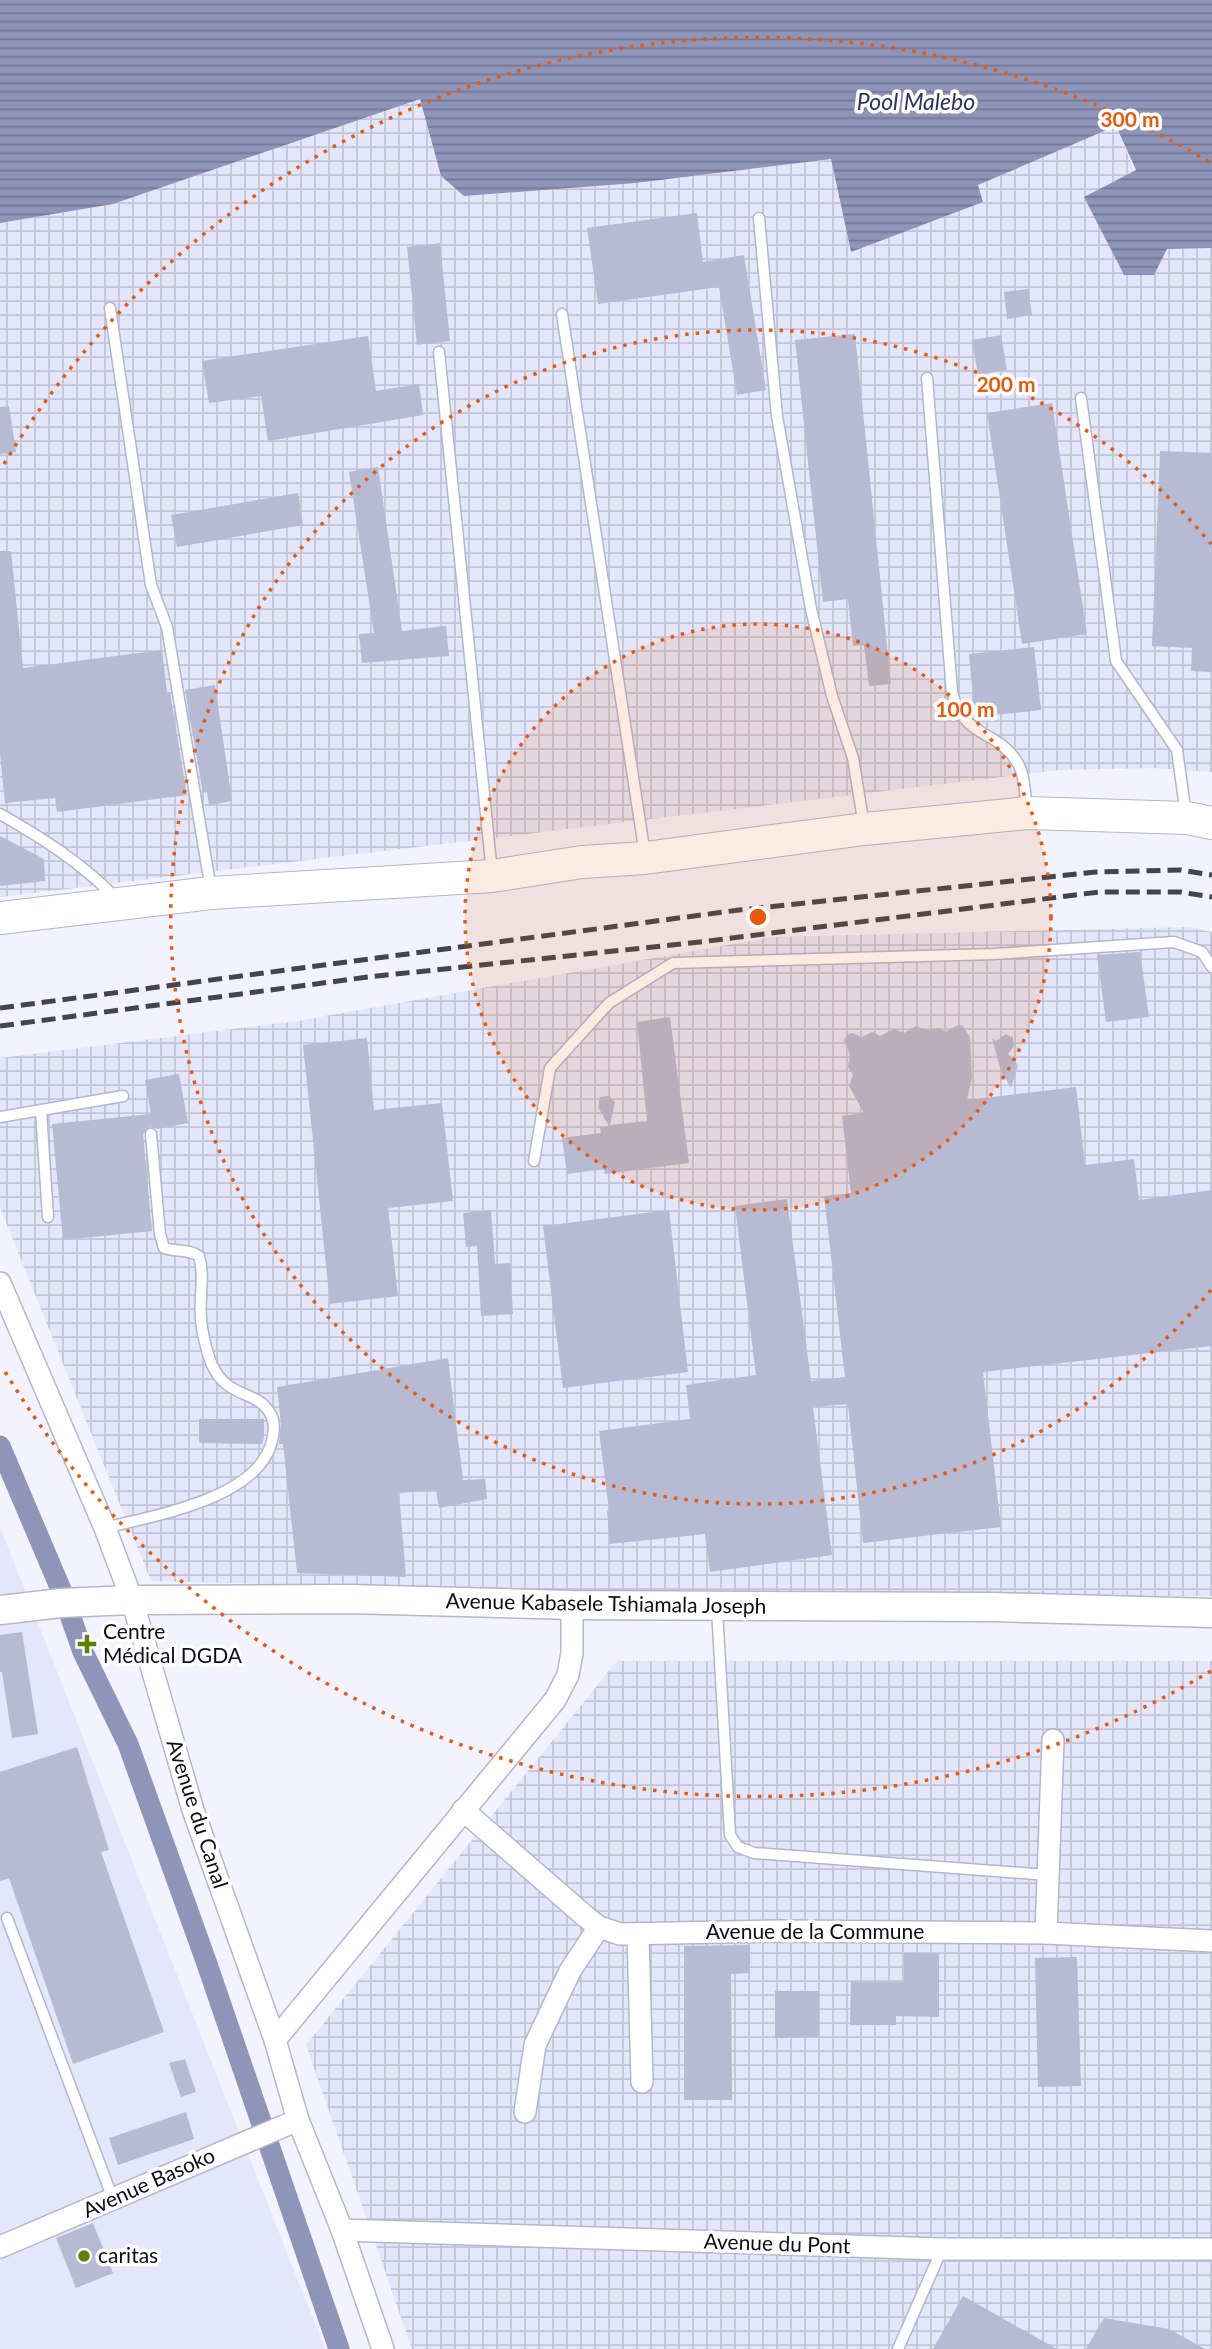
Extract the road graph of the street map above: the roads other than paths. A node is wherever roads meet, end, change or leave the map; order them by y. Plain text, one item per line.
1 (760, 218) dead end
2 (110, 308) dead end
3 (562, 314) dead end
4 (439, 352) dead end
5 (927, 378) dead end
6 (1081, 398) dead end
7 (1028, 813) junction
8 (0, 814) edge
9 (1199, 820) edge
10 (864, 829) junction
11 (645, 858) junction
12 (492, 876) junction
13 (211, 893) junction
14 (122, 904) junction
15 (0, 918) edge
16 (1212, 967) edge
17 (123, 1096) dead end
18 (41, 1111) junction
19 (0, 1117) edge
20 (151, 1134) dead end
21 (534, 1161) dead end
22 (48, 1217) dead end
23 (0, 1283) edge
24 (105, 1528) junction
25 (132, 1600) junction
26 (572, 1605) junction
27 (717, 1606) junction
28 (0, 1610) edge
29 (1212, 1613) edge
30 (1052, 1740) dead end
31 (463, 1810) junction
32 (1048, 1875) junction
33 (7, 1918) dead end
34 (599, 1927) junction
35 (1046, 1933) junction
36 (638, 1934) junction
37 (1212, 1941) edge
38 (275, 2039) junction
39 (642, 2082) dead end
40 (525, 2112) dead end
41 (291, 2123) junction
42 (113, 2199) junction
43 (342, 2230) junction
44 (0, 2247) edge
45 (942, 2249) junction
46 (1212, 2249) edge
47 (383, 2349) edge
48 (898, 2349) edge

1 - 10 lane
2 - 13 lane
3 - 11 lane
4 - 12 lane
5 - 7 lane
6 - 9 lane
7 - 9 main road
7 - 10 main road
8 - 14 lane
10 - 11 main road
11 - 12 main road
12 - 13 main road
13 - 14 main road
14 - 15 main road
16 - 21 lane
17 - 18 lane
18 - 19 lane
18 - 22 lane
20 - 24 lane
23 - 24 street, Avenue du Canal
24 - 25 street, Avenue du Canal
25 - 26 main road, Avenue Kabasele Tshiamala Joseph
25 - 28 main road, Avenue Kabasele Tshiamala Joseph
25 - 38 street, Avenue du Canal
26 - 27 main road, Avenue Kabasele Tshiamala Joseph
26 - 31 street
27 - 29 main road, Avenue Kabasele Tshiamala Joseph
27 - 32 lane
30 - 32 street
31 - 34 street, Avenue de la Commune
31 - 38 street
32 - 35 street
33 - 42 lane
34 - 36 street, Avenue de la Commune
34 - 40 street
35 - 36 street, Avenue de la Commune
35 - 37 street, Avenue de la Commune
36 - 39 street
38 - 41 street, Avenue du Canal
41 - 42 street, Avenue Basoko
41 - 43 street, Avenue du Canal
42 - 44 street, Avenue Basoko
43 - 45 street, Avenue du Pont
43 - 47 street, Avenue du Canal
45 - 46 street, Avenue du Pont
45 - 48 lane

